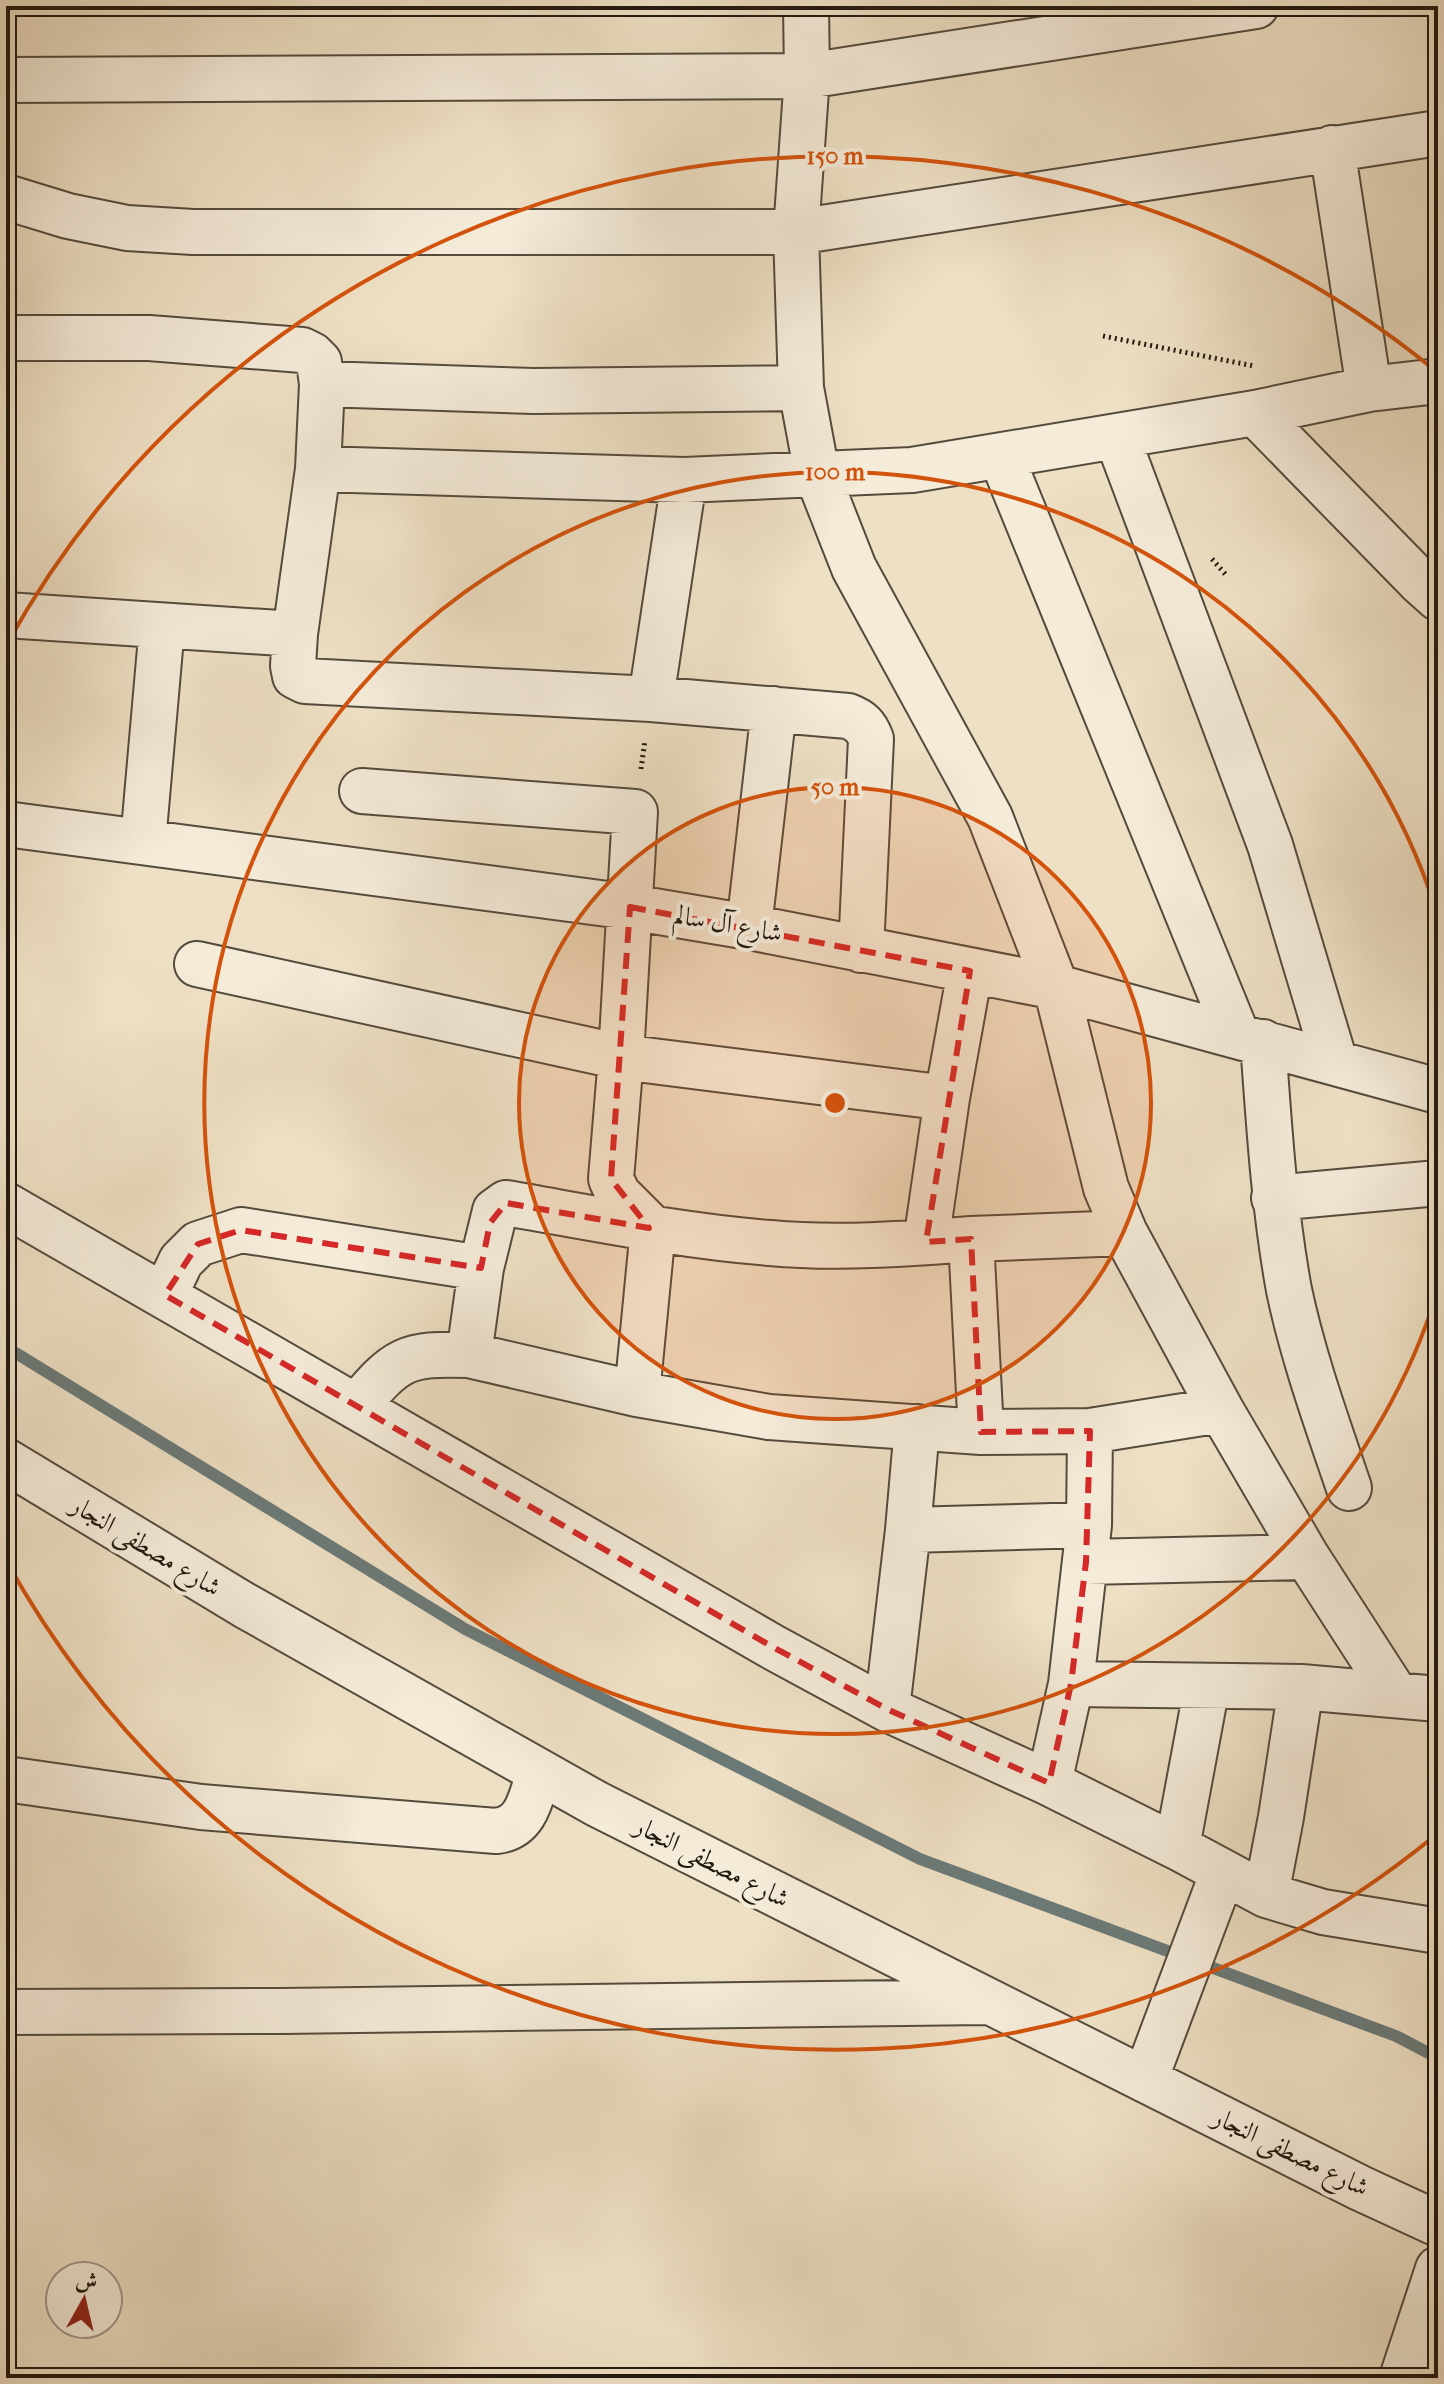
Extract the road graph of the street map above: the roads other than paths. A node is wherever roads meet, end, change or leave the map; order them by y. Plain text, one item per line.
1 (806, 6) edge
2 (1256, 6) edge
3 (807, 76) junction
4 (6, 80) edge
5 (1438, 133) edge
6 (1332, 148) junction
7 (6, 197) edge
8 (796, 232) junction
9 (6, 338) edge
10 (1438, 381) edge
11 (322, 384) junction
12 (801, 388) junction
13 (1369, 389) junction
14 (1255, 413) junction
15 (1117, 437) junction
16 (1001, 456) junction
17 (318, 469) junction
18 (817, 474) junction
19 (684, 480) junction
20 (1438, 598) edge
21 (6, 615) edge
22 (162, 626) junction
23 (295, 634) junction
24 (651, 699) junction
25 (774, 709) junction
26 (362, 791) dead end
27 (6, 824) edge
28 (143, 842) junction
29 (630, 907) junction
30 (749, 927) junction
31 (861, 950) junction
32 (197, 964) dead end
33 (970, 971) junction
34 (1056, 987) junction
35 (1250, 1038) junction
36 (621, 1057) junction
37 (1335, 1062) junction
38 (1438, 1091) edge
39 (947, 1098) junction
40 (1438, 1183) edge
41 (1274, 1198) junction
42 (6, 1205) edge
43 (653, 1229) junction
44 (1125, 1233) junction
45 (971, 1239) junction
46 (926, 1242) junction
47 (481, 1268) junction
48 (165, 1295) junction
49 (469, 1355) junction
50 (637, 1394) junction
51 (356, 1407) junction
52 (1221, 1410) junction
53 (917, 1427) junction
54 (1090, 1431) junction
55 (981, 1432) junction
56 (6, 1461) edge
57 (1349, 1488) dead end
58 (908, 1530) junction
59 (1087, 1543) junction
60 (1307, 1557) junction
61 (1071, 1684) junction
62 (1207, 1686) junction
63 (1301, 1687) junction
64 (1417, 1697) edge
65 (887, 1709) junction
66 (539, 1772) junction
67 (6, 1779) edge
68 (1049, 1783) junction
69 (1177, 1847) junction
70 (1223, 1872) junction
71 (1266, 1895) junction
72 (1438, 1931) edge
73 (991, 2001) junction
74 (6, 2012) edge
75 (1145, 2080) junction
76 (1438, 2224) edge
77 (1438, 2269) edge
78 (1402, 2378) edge

1 - 3 street
2 - 3 street
3 - 4 street
3 - 8 street
5 - 6 street
6 - 8 street
6 - 13 street
7 - 8 street
8 - 12 street
9 - 11 street
10 - 13 street
11 - 12 street
11 - 17 street
12 - 18 street
13 - 14 street
14 - 15 street
14 - 20 street
15 - 16 street
15 - 37 street
16 - 18 street
16 - 35 street
17 - 19 street
17 - 23 street
18 - 19 street
18 - 34 street
19 - 24 street
21 - 22 street
22 - 23 street
22 - 28 street
23 - 24 street
24 - 25 street
25 - 30 street
25 - 31 street
26 - 29 street
27 - 28 street, شارع آل سالم
28 - 29 street, شارع آل سالم
29 - 30 street, شارع آل سالم
29 - 36 street
30 - 31 street, شارع آل سالم
31 - 33 street, شارع آل سالم
32 - 36 street
33 - 34 street, شارع آل سالم
33 - 39 street
34 - 35 street, شارع آل سالم
34 - 44 street
35 - 37 street, شارع آل سالم
35 - 41 street
36 - 39 street
36 - 43 street
37 - 38 street, شارع آل سالم
39 - 46 street
40 - 41 street
41 - 57 street
42 - 48 street
43 - 46 street
43 - 47 street
43 - 50 street
44 - 45 street
44 - 52 street
45 - 46 street
45 - 55 street
47 - 48 street
47 - 49 street
48 - 51 street
49 - 50 street
49 - 51 street
50 - 53 street
51 - 65 street
52 - 54 street
52 - 60 street
53 - 55 street
53 - 58 street
54 - 55 street
54 - 59 street
56 - 66 street, شارع مصطفى النجار
58 - 59 street
58 - 65 street
59 - 60 street
59 - 61 street
60 - 64 street
61 - 62 street
61 - 68 street
62 - 63 street
62 - 69 street
63 - 64 street
63 - 71 street
65 - 68 street
66 - 67 street
66 - 73 street, شارع مصطفى النجار
68 - 69 street
69 - 70 street
70 - 71 street
70 - 75 street
71 - 72 street
73 - 74 street
73 - 75 street, شارع مصطفى النجار
75 - 76 street, شارع مصطفى النجار
77 - 78 street

